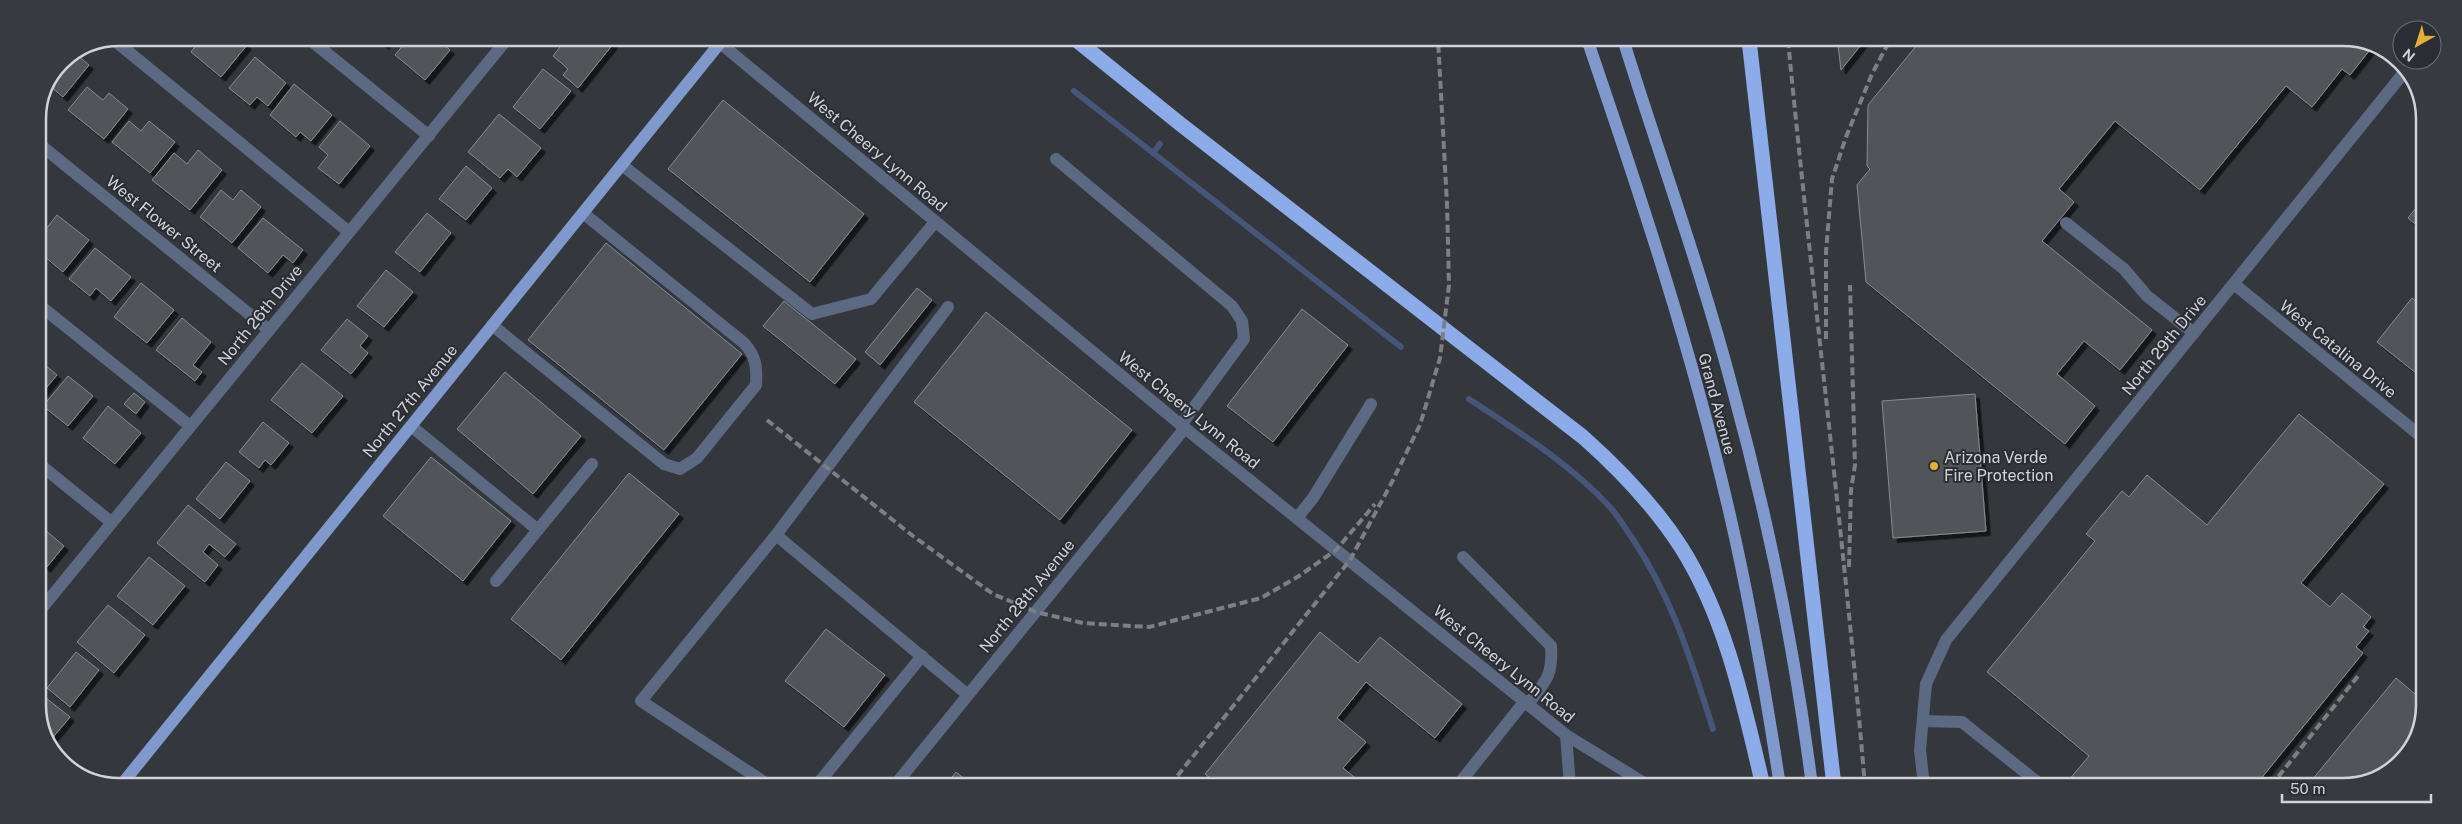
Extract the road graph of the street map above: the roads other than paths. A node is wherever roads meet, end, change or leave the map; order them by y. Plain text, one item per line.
1 (121, 46) edge
2 (318, 46) edge
3 (500, 46) edge
4 (718, 46) edge
5 (728, 46) edge
6 (1084, 46) edge
7 (1589, 46) edge
8 (1625, 46) edge
9 (1750, 46) edge
10 (2401, 76) edge
11 (429, 136) junction
12 (46, 149) edge
13 (1056, 159) dead end
14 (622, 166) junction
15 (583, 213) junction
16 (935, 222) junction
17 (2066, 223) dead end
18 (349, 232) junction
19 (2234, 284) junction
20 (948, 307) dead end
21 (46, 310) edge
22 (492, 325) junction
23 (269, 330) junction
24 (2194, 333) junction
25 (1371, 404) dead end
26 (190, 426) junction
27 (411, 426) junction
28 (1183, 427) junction
29 (2416, 432) edge
30 (592, 464) dead end
31 (46, 469) edge
32 (1297, 518) junction
33 (111, 522) junction
34 (538, 530) junction
35 (776, 535) junction
36 (1463, 557) dead end
37 (496, 581) dead end
38 (46, 604) edge
39 (922, 656) junction
40 (968, 694) junction
41 (1527, 703) junction
42 (1923, 720) junction
43 (1566, 735) junction
44 (127, 778) edge
45 (758, 778) edge
46 (822, 778) edge
47 (901, 778) edge
48 (1464, 778) edge
49 (1569, 778) edge
50 (1636, 778) edge
51 (1761, 778) edge
52 (1779, 778) edge
53 (1811, 778) edge
54 (1833, 778) edge
55 (1925, 778) edge
56 (2033, 778) edge

1 - 18 street
2 - 11 street
3 - 11 street, North 26th Drive
4 - 14 main road, North 27th Avenue
5 - 16 street, West Cheery Lynn Road
6 - 51 highway
7 - 52 main road, Grand Avenue
8 - 53 main road, Grand Avenue
9 - 54 highway
10 - 19 street, North 29th Drive
11 - 18 street, North 26th Drive
12 - 23 street, West Flower Street
13 - 28 street, North 28th Avenue
14 - 15 main road, North 27th Avenue
14 - 16 street
15 - 22 main road, North 27th Avenue
15 - 22 street
16 - 28 street, West Cheery Lynn Road
17 - 24 street
18 - 23 street, North 26th Drive
19 - 24 street, North 29th Drive
19 - 29 street, West Catalina Drive
20 - 35 street
21 - 26 street
22 - 27 main road, North 27th Avenue
23 - 26 street, North 26th Drive
24 - 42 street, North 29th Drive
25 - 32 street
26 - 33 street, North 26th Drive
27 - 34 street
27 - 44 main road, North 27th Avenue
28 - 32 street, West Cheery Lynn Road
28 - 40 street, North 28th Avenue
30 - 34 street
31 - 33 street
32 - 41 street, West Cheery Lynn Road
33 - 38 street, North 26th Drive
34 - 37 street
35 - 39 street
35 - 45 street
36 - 41 street
39 - 40 street
39 - 46 street
40 - 47 street, North 28th Avenue
41 - 43 street, West Cheery Lynn Road
41 - 48 street
42 - 55 street, North 29th Drive
42 - 56 street
43 - 49 street
43 - 50 street, West Cheery Lynn Road

